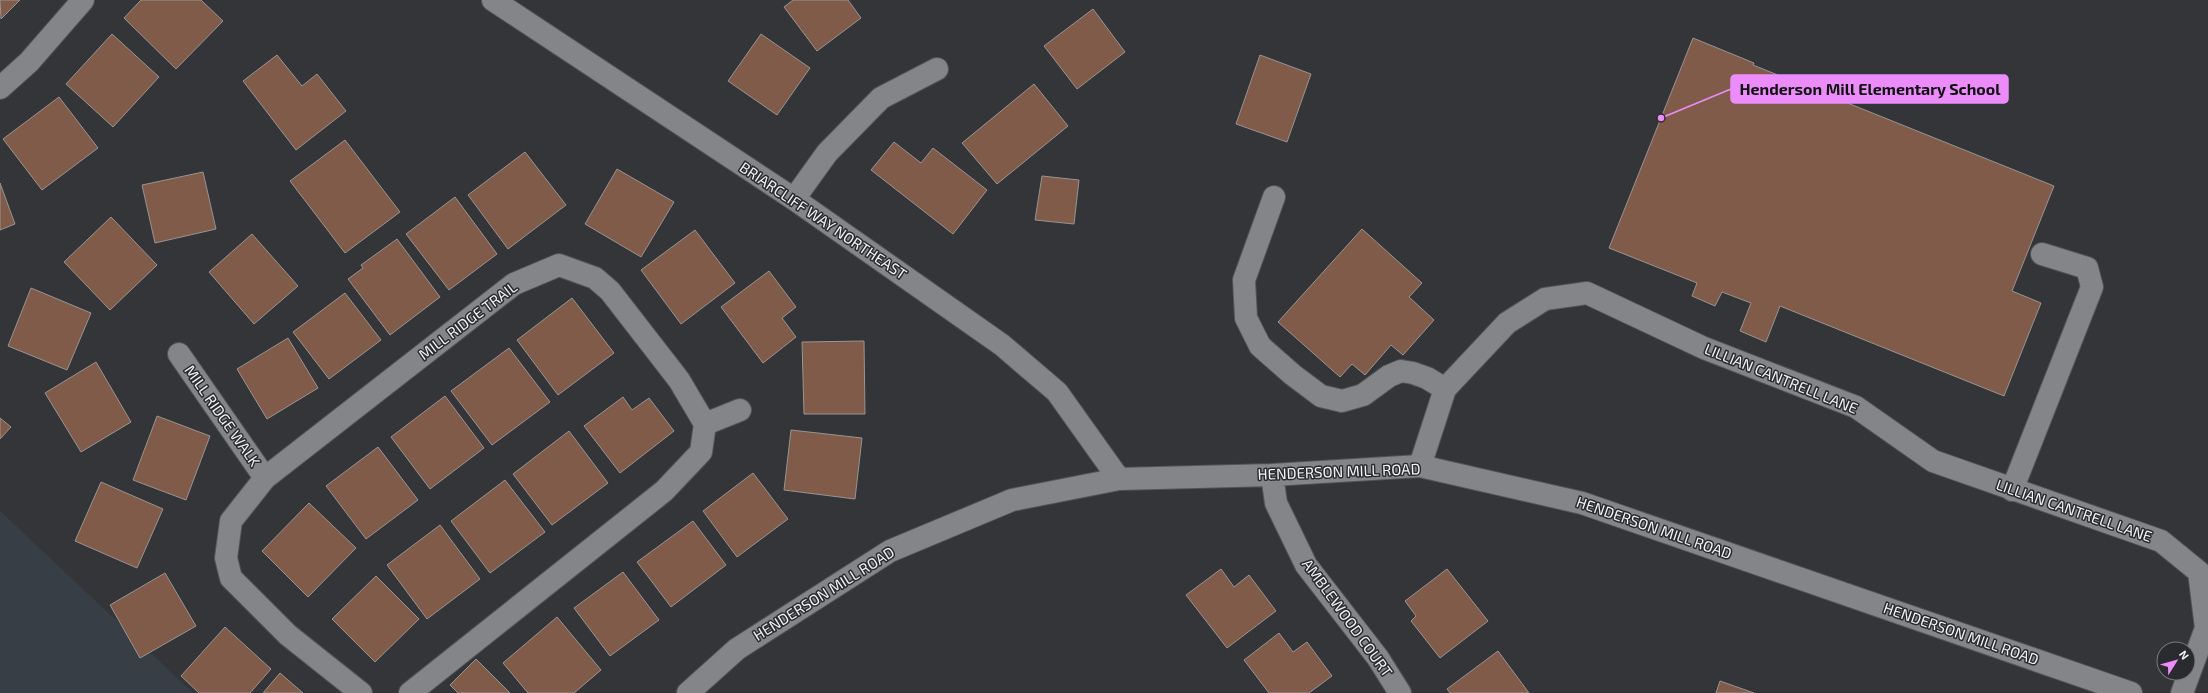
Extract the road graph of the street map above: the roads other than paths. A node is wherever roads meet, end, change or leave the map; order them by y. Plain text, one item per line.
1 (83, 0) edge
2 (493, 0) edge
3 (937, 69) dead end
4 (0, 88) edge
5 (1274, 197) dead end
6 (794, 200) junction
7 (2042, 254) dead end
8 (179, 354) dead end
9 (1445, 389) junction
10 (740, 410) dead end
11 (705, 424) junction
12 (1420, 466) junction
13 (1272, 475) junction
14 (265, 478) junction
15 (1119, 479) junction
16 (2012, 490) junction
17 (361, 693) edge
18 (410, 693) edge
19 (688, 693) edge
20 (1400, 693) edge
21 (2131, 693) edge
22 (2182, 693) edge

1 - 4 street
2 - 6 street, BRIARCLIFF WAY NORTHEAST
3 - 6 street
5 - 9 street
6 - 15 street, BRIARCLIFF WAY NORTHEAST
7 - 16 street
8 - 14 street, MILL RIDGE WALK
9 - 12 street, LILLIAN CANTRELL LANE
9 - 16 street, LILLIAN CANTRELL LANE
10 - 11 street
11 - 14 street, MILL RIDGE TRAIL
11 - 18 street
12 - 13 street, HENDERSON MILL ROAD
12 - 21 street, HENDERSON MILL ROAD
13 - 15 street, HENDERSON MILL ROAD
13 - 20 street, AMBLEWOOD COURT
14 - 17 street, MILL RIDGE TRAIL
15 - 19 street, HENDERSON MILL ROAD
16 - 22 street, LILLIAN CANTRELL LANE

